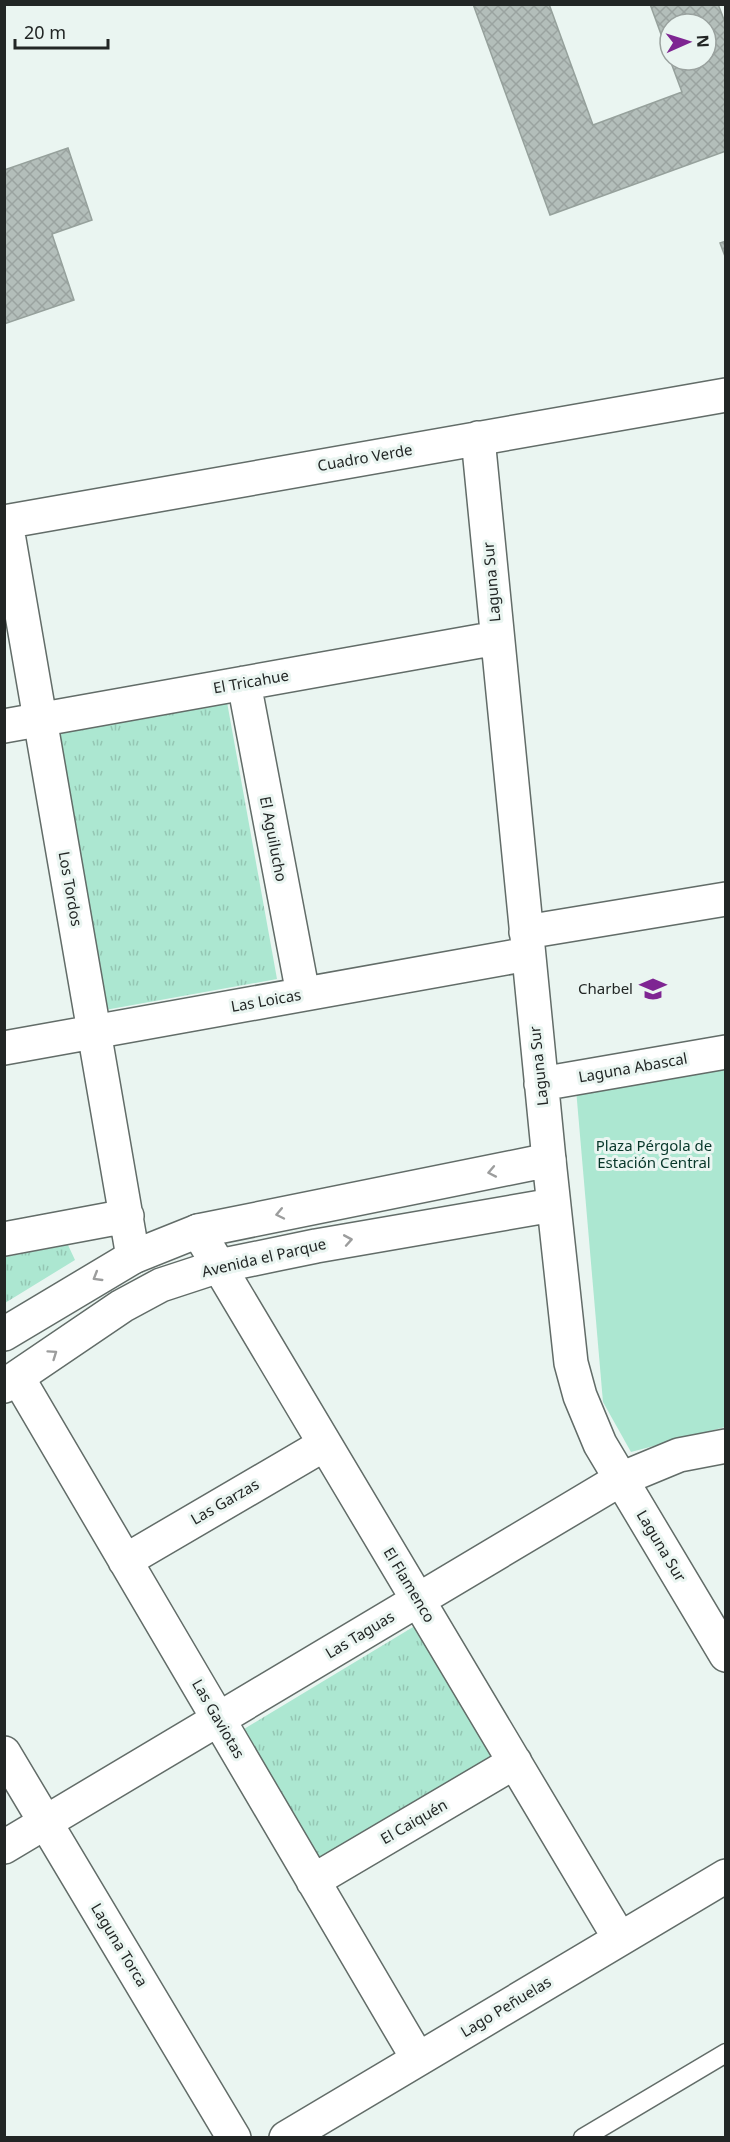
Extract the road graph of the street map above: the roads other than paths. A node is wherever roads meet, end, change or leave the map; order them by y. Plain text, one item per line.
1 (726, 395) edge
2 (478, 438) junction
3 (5, 522) edge
4 (497, 638) junction
5 (244, 683) junction
6 (40, 719) junction
7 (4, 726) edge
8 (726, 899) edge
9 (527, 943) junction
10 (303, 994) junction
11 (94, 1032) junction
12 (4, 1048) edge
13 (726, 1052) edge
14 (541, 1084) junction
15 (549, 1160) junction
16 (553, 1205) junction
17 (127, 1216) junction
18 (198, 1231) junction
19 (4, 1239) edge
20 (133, 1257) junction
21 (219, 1266) junction
22 (4, 1334) edge
23 (11, 1382) edge
24 (325, 1444) junction
25 (726, 1446) edge
26 (621, 1479) junction
27 (125, 1561) junction
28 (418, 1600) junction
29 (724, 1652) edge
30 (218, 1719) junction
31 (4, 1753) edge
32 (515, 1762) junction
33 (46, 1822) junction
34 (4, 1847) edge
35 (726, 1876) edge
36 (313, 1881) junction
37 (620, 1939) junction
38 (726, 2053) edge
39 (418, 2059) junction
40 (234, 2138) edge
41 (286, 2138) edge
42 (583, 2138) edge

1 - 2 street, Cuadro Verde
2 - 3 street, Cuadro Verde
2 - 4 street, Laguna Sur
3 - 6 street, Los Tordos
4 - 5 street, El Tricahue
4 - 9 street, Laguna Sur
5 - 6 street, El Tricahue
5 - 10 street, El Aguilucho
6 - 7 street, El Tricahue
6 - 11 street, Los Tordos
8 - 9 street, Las Loicas
9 - 10 street, Las Loicas
9 - 14 street, Laguna Sur
10 - 11 street, Las Loicas
11 - 12 street, Las Loicas
11 - 17 street, Los Tordos
13 - 14 street, Laguna Abascal
14 - 15 street, Laguna Sur
15 - 16 street, Laguna Sur
15 -> 18 street
21 -> 16 street, Avenida el Parque
16 - 26 street, Laguna Sur
17 - 19 street
17 - 20 street, Los Tordos
18 - 20 street
18 - 21 street, El Flamenco
20 -> 22 street
23 -> 21 street, Avenida el Parque
21 - 24 street, El Flamenco
23 - 27 street, Las Gaviotas
24 - 27 street, Las Garzas
24 - 28 street, El Flamenco
25 - 26 street, Las Taguas
26 - 28 street, Las Taguas
26 - 29 street, Laguna Sur
27 - 30 street, Las Gaviotas
28 - 30 street, Las Taguas
28 - 32 street, El Flamenco
30 - 33 street, Las Taguas
30 - 36 street, Las Gaviotas
31 - 33 street, Laguna Torca
32 - 36 street, El Caiquén
32 - 37 street, El Flamenco
33 - 34 street, Las Taguas
33 - 40 street, Laguna Torca
35 - 37 street, Lago Peñuelas
36 - 39 street, Las Gaviotas
37 - 39 street, Lago Peñuelas
38 - 42 lane
39 - 41 street, Lago Peñuelas

